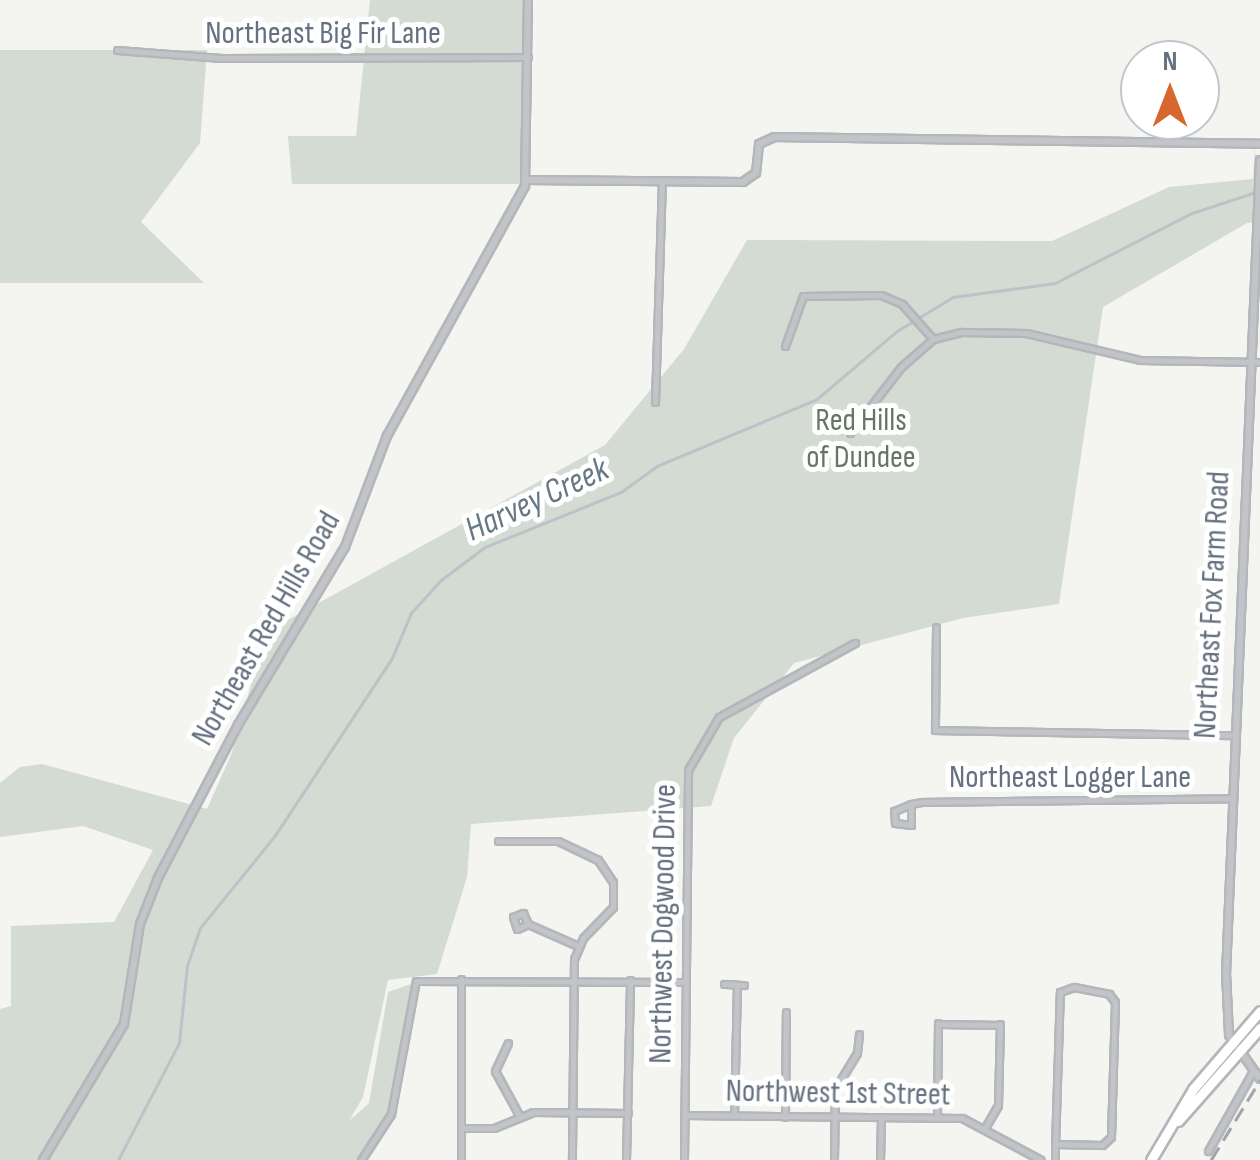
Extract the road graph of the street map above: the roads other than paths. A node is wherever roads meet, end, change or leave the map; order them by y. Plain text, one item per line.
1 (528, 0) edge
2 (118, 50) dead end
3 (528, 58) junction
4 (1260, 144) edge
5 (1260, 160) edge
6 (528, 180) junction
7 (662, 180) junction
8 (933, 339) junction
9 (785, 346) dead end
10 (1249, 361) junction
11 (1260, 362) edge
12 (655, 402) dead end
13 (850, 433) dead end
14 (936, 627) dead end
15 (856, 644) dead end
16 (1232, 735) junction
17 (1230, 798) junction
18 (912, 804) junction
19 (498, 840) dead end
20 (528, 924) dead end
21 (578, 946) junction
22 (461, 978) junction
23 (574, 980) junction
24 (630, 980) junction
25 (684, 982) junction
26 (724, 984) dead end
27 (786, 1012) dead end
28 (1260, 1012) edge
29 (1260, 1028) edge
30 (858, 1034) dead end
31 (508, 1043) dead end
32 (1235, 1046) junction
33 (1254, 1070) junction
34 (1260, 1079) edge
35 (573, 1112) junction
36 (628, 1113) junction
37 (519, 1115) junction
38 (684, 1115) junction
39 (734, 1116) junction
40 (785, 1117) junction
41 (834, 1118) junction
42 (880, 1118) junction
43 (937, 1118) junction
44 (986, 1126) junction
45 (462, 1128) junction
46 (1056, 1144) junction
47 (1208, 1150) dead end
48 (1031, 1157) edge
49 (42, 1160) edge
50 (361, 1160) edge
51 (461, 1160) edge
52 (572, 1160) edge
53 (626, 1160) edge
54 (684, 1160) edge
55 (834, 1160) edge
56 (880, 1160) edge
57 (1040, 1160) edge
58 (1055, 1160) edge
59 (1150, 1160) edge

1 - 3 street, Northeast Red Hills Road
2 - 3 street, Northeast Big Fir Lane
3 - 6 street, Northeast Red Hills Road
4 - 7 street
5 - 10 street, Northeast Fox Farm Road
6 - 7 street
6 - 49 street, Northeast Red Hills Road
7 - 12 street
8 - 9 street
8 - 10 street
8 - 13 street
10 - 11 street
10 - 16 street, Northeast Fox Farm Road
14 - 16 street
15 - 25 street, Northwest Dogwood Drive
16 - 17 street, Northeast Fox Farm Road
17 - 18 street, Northeast Logger Lane
17 - 32 street, Northeast Fox Farm Road
18 - 18 street, Northeast Logger Lane
19 - 21 street
20 - 21 street
21 - 23 street
22 - 23 street
22 - 45 street
22 - 50 street
23 - 24 street
23 - 35 street
24 - 25 street
24 - 36 street
25 - 38 street, Northwest Dogwood Drive
26 - 39 street
27 - 40 street
28 - 32 main road
29 - 32 main road
30 - 41 street
31 - 37 street
32 - 33 street
32 - 59 main road
33 - 34 street
33 - 47 street
35 - 36 street
35 - 37 street
35 - 52 street
36 - 53 street
37 - 45 street
38 - 39 street, Northwest 1st Street
38 - 54 street, Northwest Dogwood Drive
39 - 40 street, Northwest 1st Street
40 - 41 street, Northwest 1st Street
41 - 42 street, Northwest 1st Street
41 - 55 street
42 - 43 street, Northwest 1st Street
42 - 56 street
43 - 44 street, Northwest 1st Street
43 - 44 street
44 - 48 street, Northwest 1st Street
45 - 51 street
46 - 46 street
46 - 58 street
48 - 57 street, Northwest 1st Street

